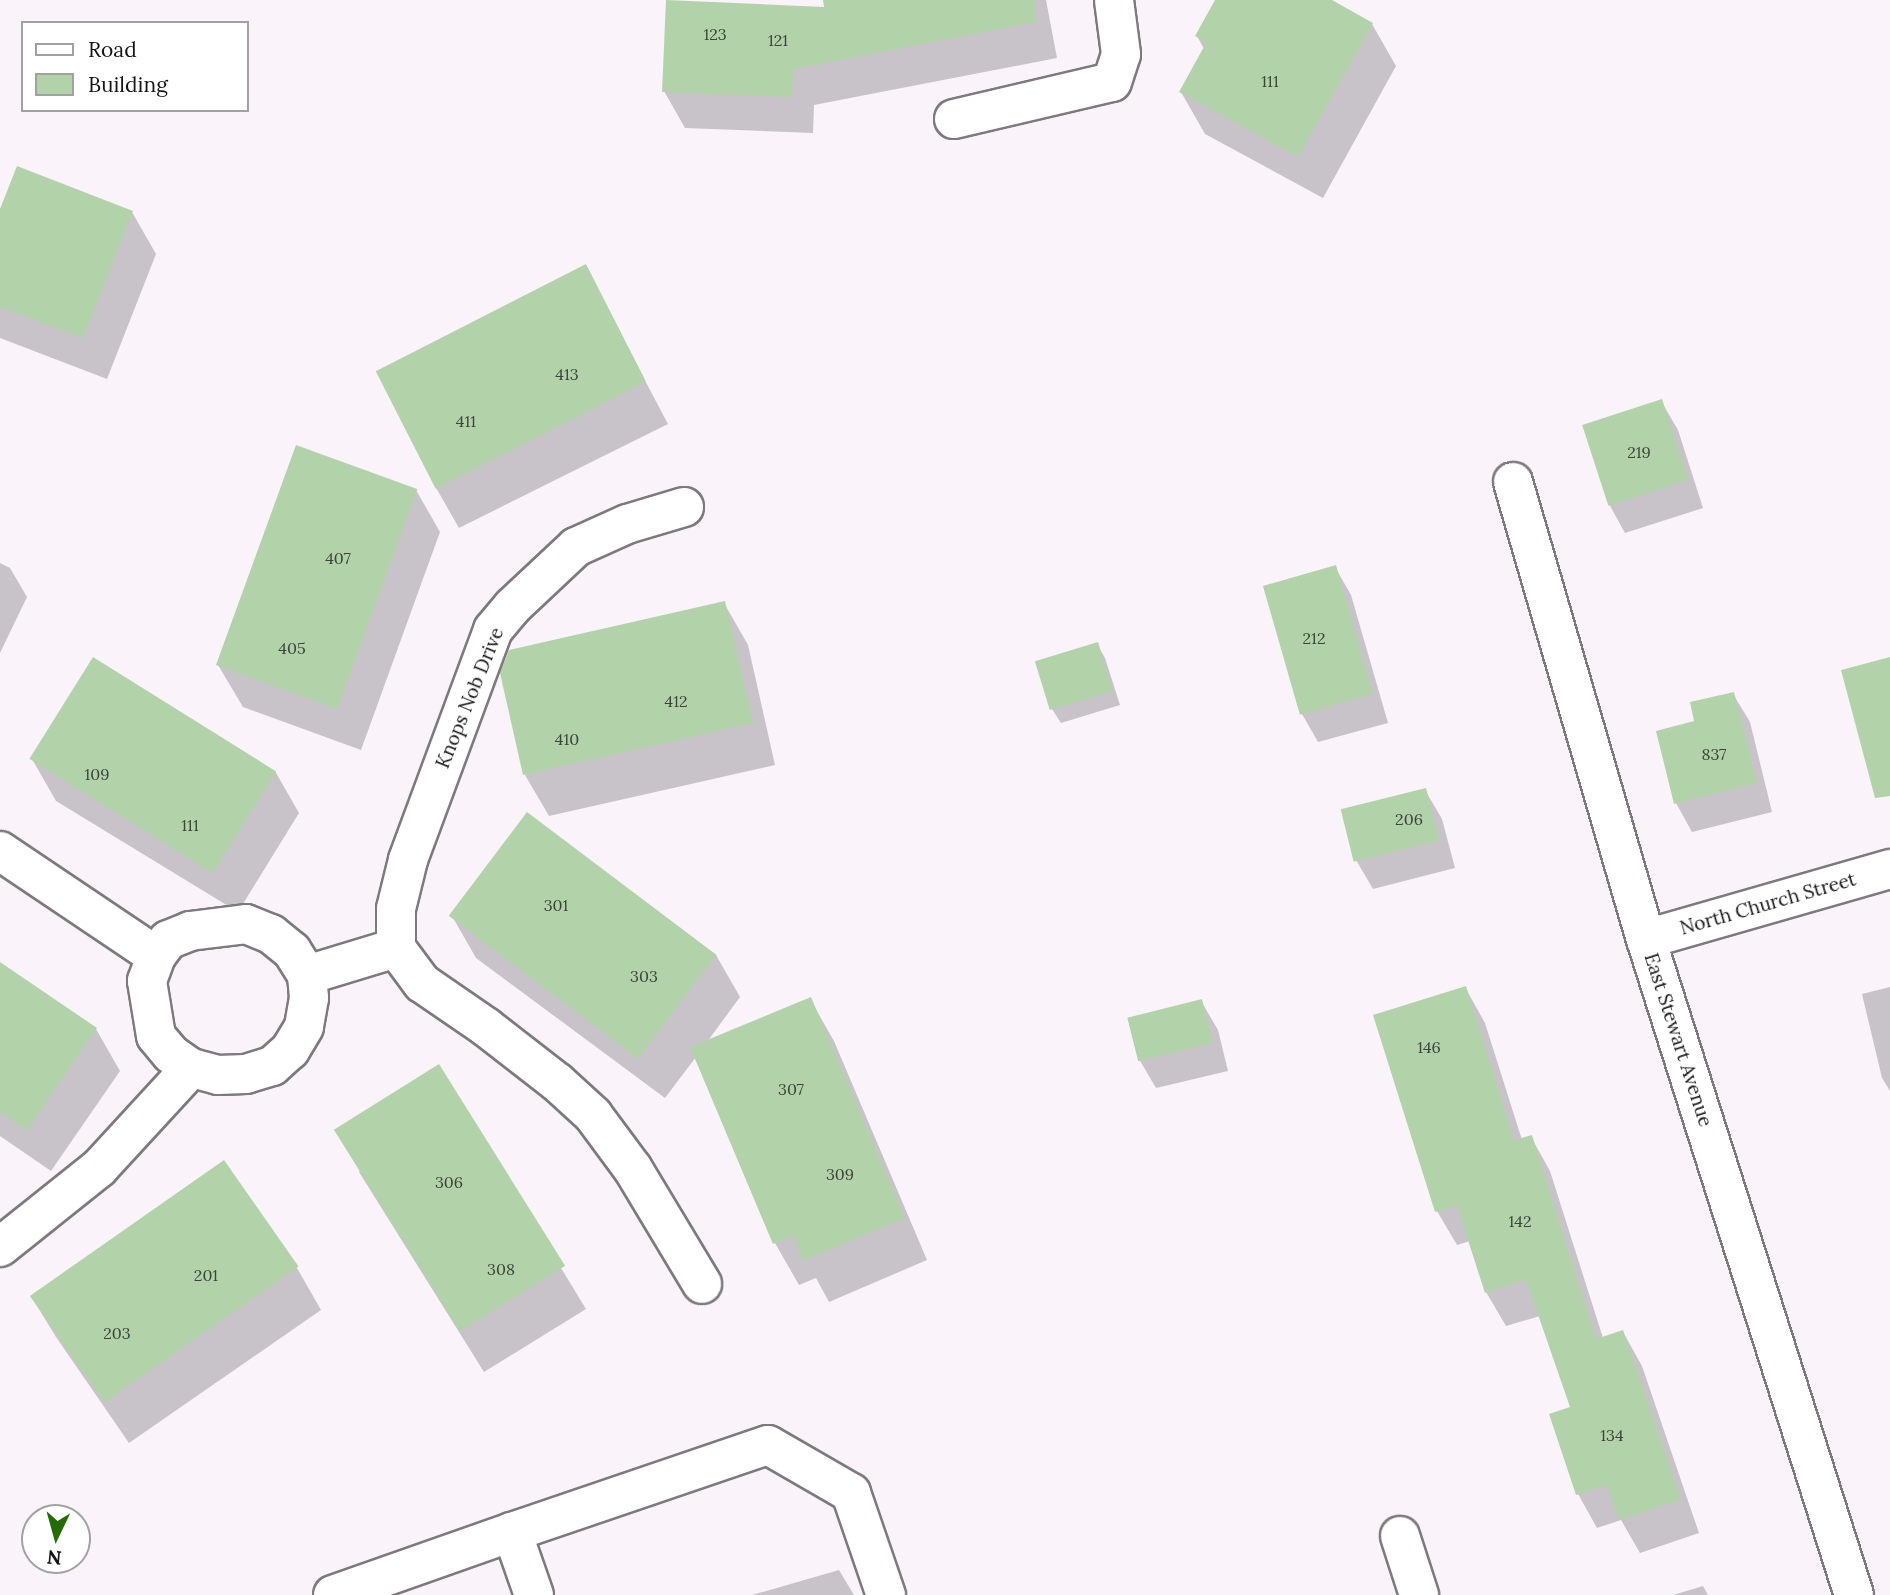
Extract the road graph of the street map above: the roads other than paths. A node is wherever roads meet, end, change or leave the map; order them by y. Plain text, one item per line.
1 (1114, 0) edge
2 (954, 119) dead end
3 (1513, 482) dead end
4 (684, 507) dead end
5 (0, 851) edge
6 (1890, 869) edge
7 (1646, 939) junction
8 (396, 948) junction
9 (156, 957) junction
10 (307, 975) junction
11 (191, 1068) junction
12 (0, 1247) edge
13 (702, 1284) dead end
14 (512, 1532) junction
15 (1399, 1536) dead end
16 (333, 1595) edge
17 (534, 1595) edge
18 (886, 1595) edge
19 (1419, 1595) edge
20 (1854, 1595) edge

1 - 2 street
3 - 7 street, East Stewart Avenue
4 - 8 street, Knops Nob Drive
5 - 9 street
6 - 7 street, North Church Street
7 - 20 street, East Stewart Avenue
8 - 10 street
8 - 13 street
9 - 10 street
9 - 11 street
10 - 11 street
11 - 12 street
14 - 16 street
14 - 17 street
14 - 18 street
15 - 19 street

